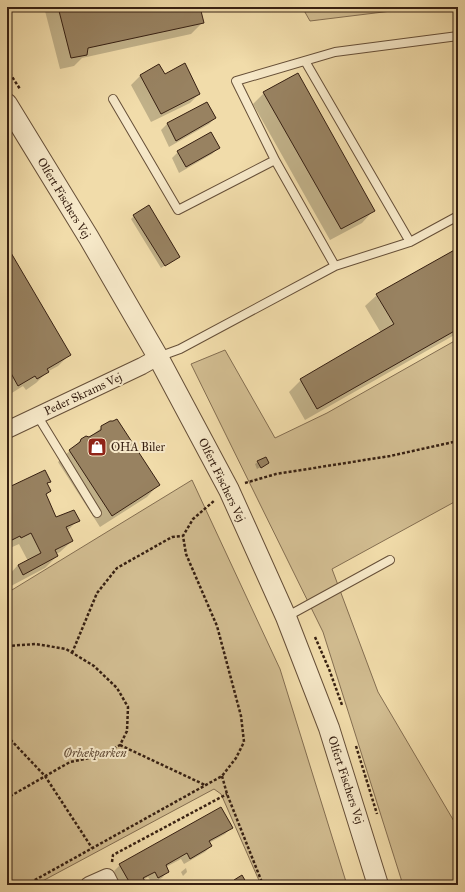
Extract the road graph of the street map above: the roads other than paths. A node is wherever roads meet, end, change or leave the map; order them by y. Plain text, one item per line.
1 (458, 36) edge
2 (305, 60) junction
3 (113, 98) dead end
4 (9, 112) edge
5 (275, 160) junction
6 (458, 216) edge
7 (410, 242) junction
8 (334, 266) junction
9 (158, 357) junction
10 (37, 415) junction
11 (7, 430) edge
12 (97, 513) dead end
13 (390, 560) dead end
14 (286, 617) junction
15 (109, 881) edge
16 (89, 885) edge
17 (378, 885) edge

1 - 2 lane
2 - 5 lane
2 - 7 lane
3 - 5 lane
4 - 9 street, Olfert Fischers Vej
5 - 8 lane
6 - 7 lane
7 - 8 lane
8 - 9 lane
9 - 10 street, Peder Skrams Vej
9 - 14 street, Olfert Fischers Vej
10 - 11 street, Peder Skrams Vej
10 - 12 lane
13 - 14 lane
14 - 17 street, Olfert Fischers Vej
15 - 16 street

